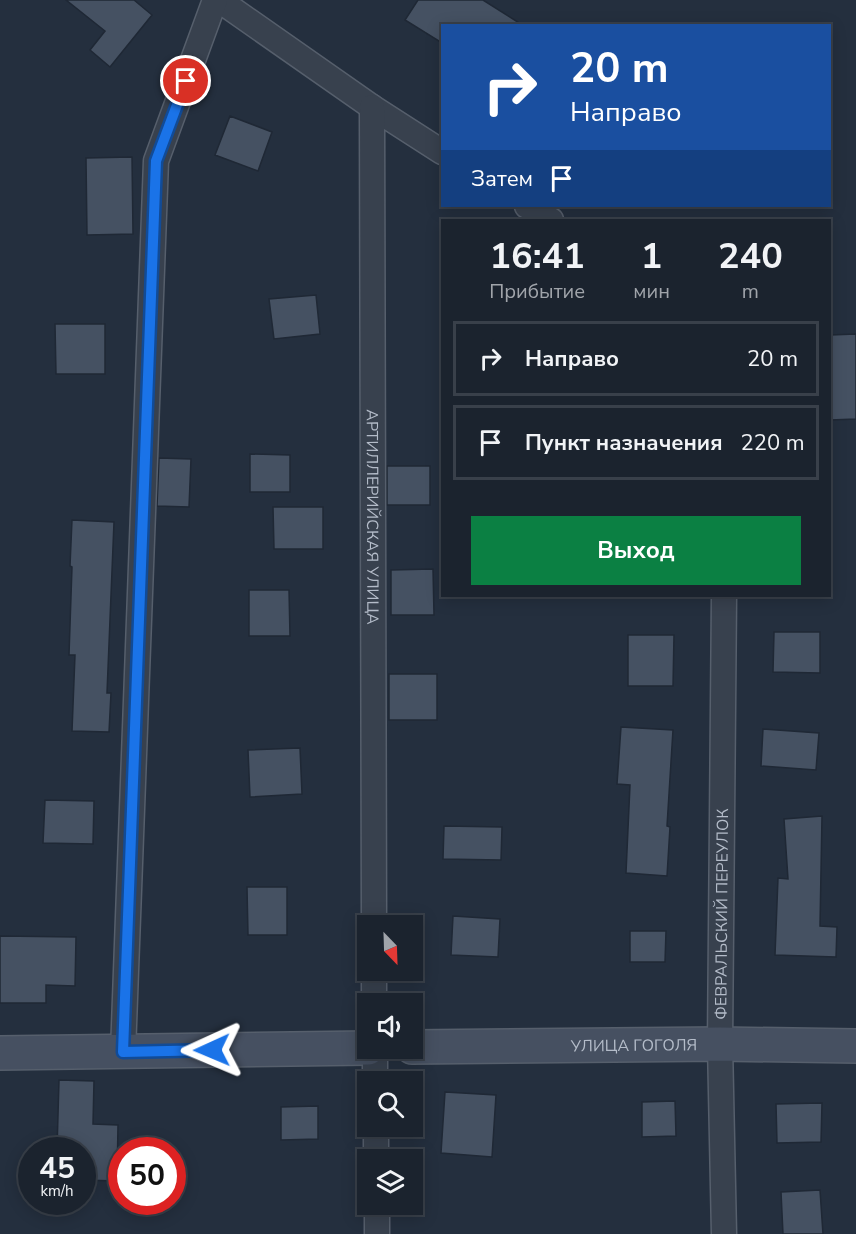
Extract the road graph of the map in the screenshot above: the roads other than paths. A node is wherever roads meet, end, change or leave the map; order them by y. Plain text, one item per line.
1 (217, 0) edge
2 (372, 107) junction
3 (441, 151) edge
4 (529, 207) edge
5 (549, 219) edge
6 (724, 597) edge
7 (374, 915) edge
8 (720, 1044) junction
9 (856, 1046) edge
10 (357, 1047) edge
11 (423, 1047) edge
12 (123, 1052) junction
13 (0, 1053) edge
14 (377, 1215) edge
15 (378, 1234) edge
16 (724, 1234) edge

1 - 2 street
1 - 12 street
2 - 3 street
2 - 7 street, АРТИЛЛЕРИЙСКАЯ УЛИЦА
4 - 5 street
6 - 8 street, ФЕВРАЛЬСКИЙ ПЕРЕУЛОК
8 - 9 main road, УЛИЦА ГОГОЛЯ
8 - 11 main road, УЛИЦА ГОГОЛЯ
8 - 16 street, ФЕВРАЛЬСКИЙ ПЕРЕУЛОК
10 - 12 main road
12 - 13 main road
14 - 15 street

